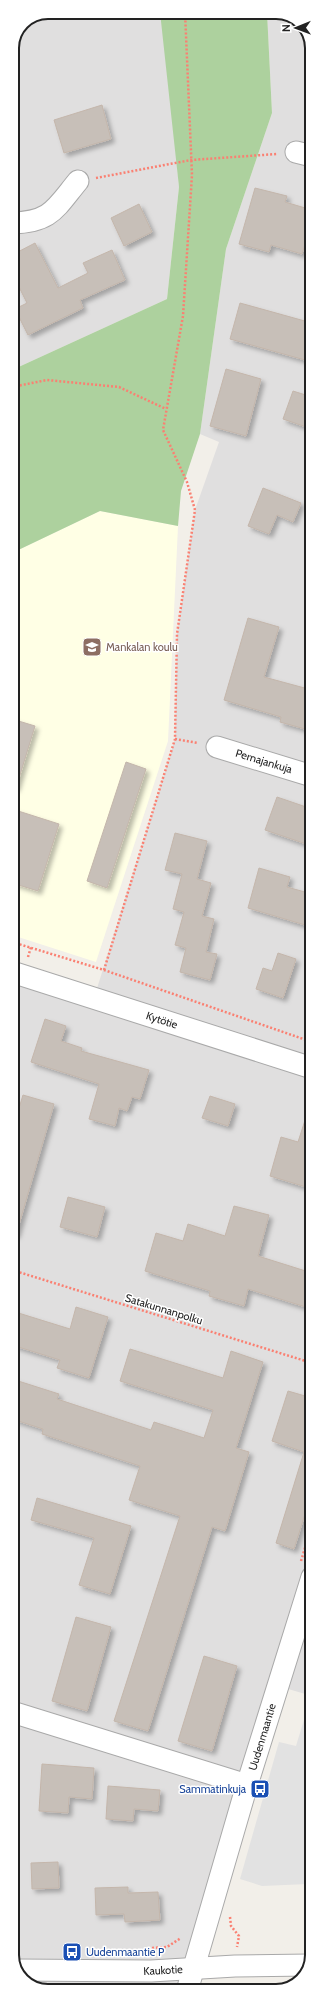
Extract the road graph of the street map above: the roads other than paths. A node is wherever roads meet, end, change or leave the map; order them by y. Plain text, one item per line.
1 (78, 181) road end
2 (19, 223) edge
3 (217, 746) dead end
4 (305, 774) edge
5 (19, 974) edge
6 (305, 1066) edge
7 (305, 1599) edge
8 (19, 1714) edge
9 (247, 1785) junction
10 (303, 1965) edge
11 (194, 1968) junction
12 (23, 1970) edge
13 (190, 1984) edge

1 - 2 street
3 - 4 street, Pernajankuja
5 - 6 street, Kytötie
7 - 9 street, Uudenmaantie
8 - 9 street
9 - 11 street, Uudenmaantie
10 - 11 street, Kaukotie
11 - 12 street, Kaukotie
11 - 13 street, Uudenmaantie

